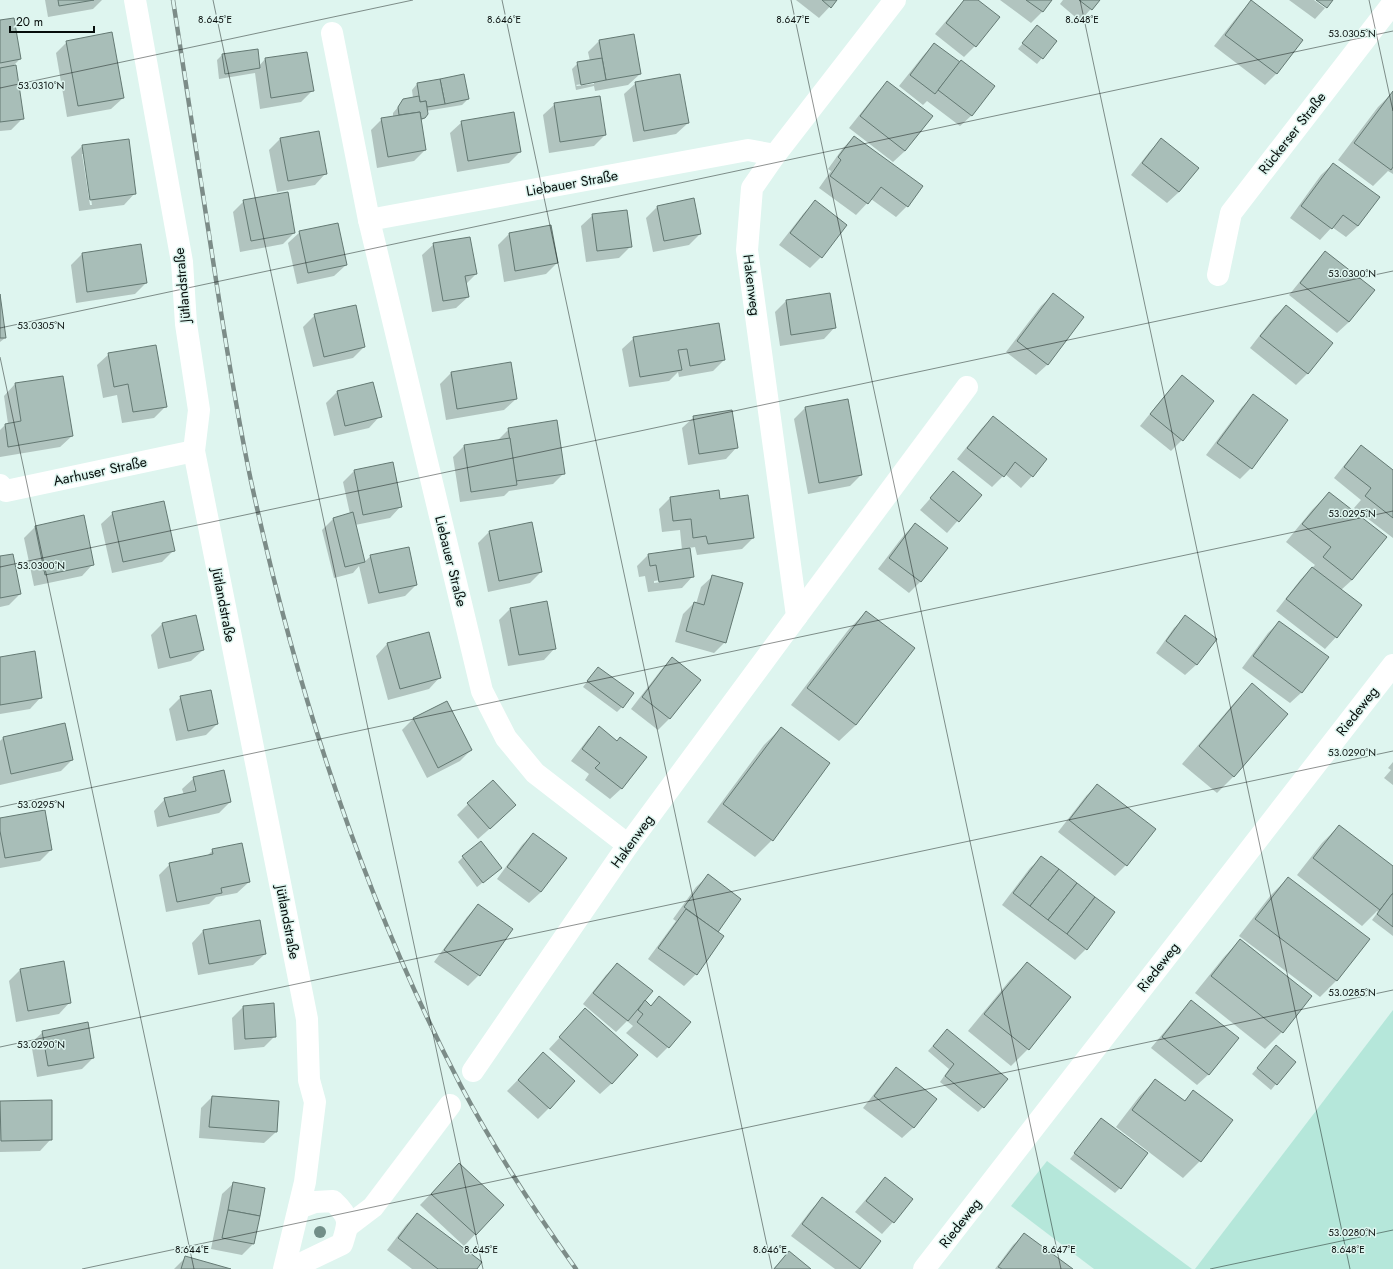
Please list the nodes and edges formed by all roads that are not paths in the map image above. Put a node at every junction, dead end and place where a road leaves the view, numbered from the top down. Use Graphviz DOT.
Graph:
graph roads {
  1 [pos="135,0"];
  2 [pos="895,0"];
  3 [pos="1393,3"];
  4 [pos="332,33"];
  5 [pos="774,155"];
  6 [pos="369,220"];
  7 [pos="1218,275"];
  8 [pos="968,387"];
  9 [pos="194,451"];
  10 [pos="2,490"];
  11 [pos="797,616"];
  12 [pos="1393,665"];
  13 [pos="628,845"];
  14 [pos="473,1071"];
  15 [pos="450,1105"];
  16 [pos="298,1208"];
  17 [pos="348,1226"];
  18 [pos="284,1269"];
  19 [pos="290,1269"];
  20 [pos="924,1269"];
  1 -- 9 [label="street, Jütlandstraße"];
  2 -- 5 [label="street, Hakenweg"];
  3 -- 7 [label="street, Rückerser Straße"];
  4 -- 6 [label="street, Liebauer Straße"];
  5 -- 6 [label="street, Liebauer Straße"];
  5 -- 11 [label="street, Hakenweg"];
  6 -- 13 [label="street, Liebauer Straße"];
  8 -- 11 [label="street, Hakenweg"];
  9 -- 10 [label="street, Aarhuser Straße"];
  9 -- 16 [label="street, Jütlandstraße"];
  11 -- 13 [label="street, Hakenweg"];
  12 -- 20 [label="street, Riedeweg"];
  13 -- 14 [label="street, Hakenweg"];
  15 -- 17 [label="street"];
  16 -- 17 [label="street"];
  16 -- 18 [label="street, Jütlandstraße"];
  17 -- 19 [label="street"];
}
